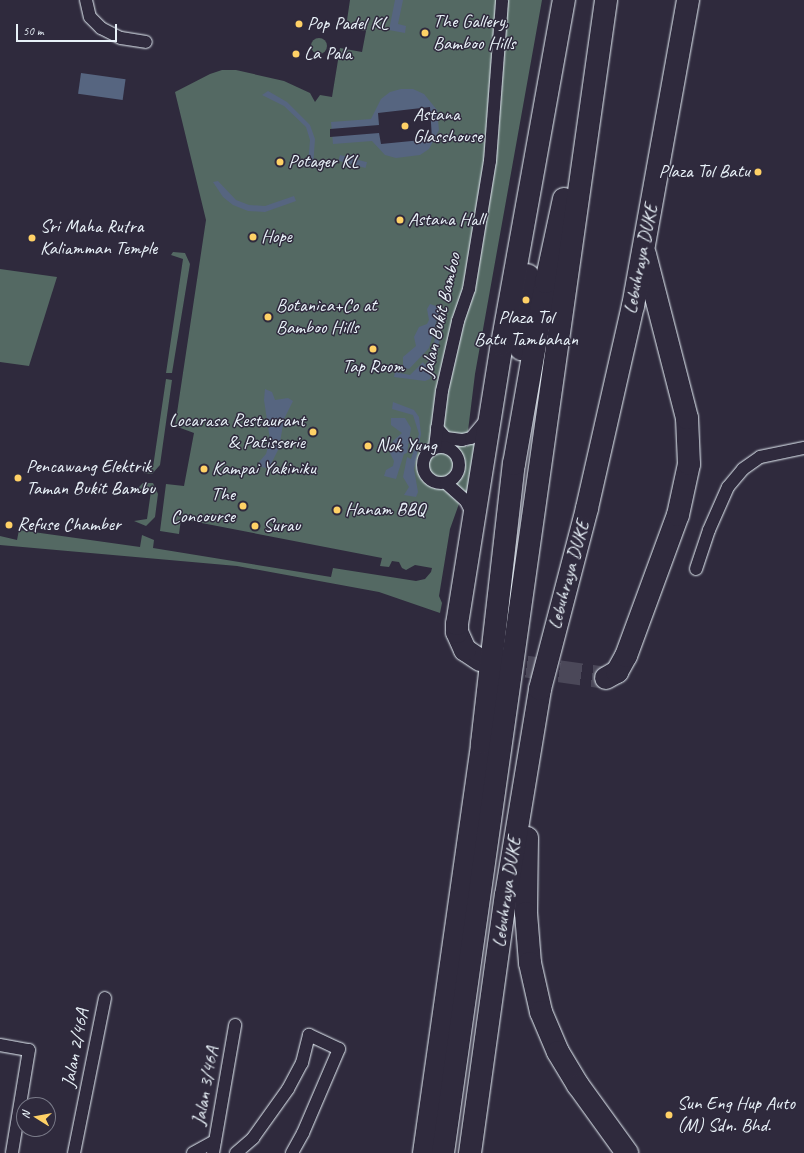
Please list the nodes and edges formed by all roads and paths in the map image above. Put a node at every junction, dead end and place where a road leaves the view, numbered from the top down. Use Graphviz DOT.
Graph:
graph roads {
  1 [pos="86,0"];
  2 [pos="502,0"];
  3 [pos="564,0"];
  4 [pos="606,0"];
  5 [pos="688,0"];
  6 [pos="146,42"];
  7 [pos="599,49"];
  8 [pos="539,148"];
  9 [pos="644,248"];
  10 [pos="491,412"];
  11 [pos="437,428"];
  12 [pos="471,438"];
  13 [pos="435,448"];
  14 [pos="447,448"];
  15 [pos="804,448"];
  16 [pos="514,464"];
  17 [pos="446,483"];
  18 [pos="473,515"];
  19 [pos="696,569"];
  20 [pos="480,660"];
  21 [pos="606,678"];
  22 [pos="540,690"];
  23 [pos="482,744"];
  24 [pos="470,831"];
  25 [pos="105,998"];
  26 [pos="235,1025"];
  27 [pos="0,1045"];
  28 [pos="448,1115"];
  29 [pos="215,1141"];
  30 [pos="12,1153"];
  31 [pos="74,1153"];
  32 [pos="193,1153"];
  33 [pos="213,1153"];
  34 [pos="236,1153"];
  35 [pos="292,1153"];
  36 [pos="412,1153"];
  37 [pos="424,1153"];
  38 [pos="443,1153"];
  39 [pos="470,1153"];
  40 [pos="627,1153"];
  1 -- 6 [label="street"];
  2 -- 11 [label="street, Jalan Bukit Bamboo"];
  3 -- 8 [label="highway"];
  4 -- 7 [label="highway, Lebuhraya DUKE"];
  5 -- 9 [label="highway, Lebuhraya DUKE"];
  7 -- 16 [label="highway"];
  7 -- 28 [label="highway, Lebuhraya DUKE"];
  8 -- 10 [label="highway"];
  8 -- 16 [label="highway"];
  9 -- 21 [label="highway"];
  9 -- 22 [label="highway, Lebuhraya DUKE"];
  10 -- 12 [label="street"];
  10 -- 18 [label="highway"];
  11 -- 12 [label="street"];
  11 -- 13 [label="street, Jalan Bukit Bamboo"];
  12 -- 14 [label="street"];
  13 -- 14 [label="street"];
  13 -- 17 [label="street"];
  14 -- 17 [label="street"];
  15 -- 19 [label="street"];
  16 -- 23 [label="highway"];
  17 -- 18 [label="street"];
  18 -- 20 [label="highway"];
  22 -- 39 [label="highway, Lebuhraya DUKE"];
  22 -- 40 [label="highway"];
  23 -- 24 [label="highway"];
  23 -- 36 [label="highway"];
  24 -- 28 [label="highway"];
  24 -- 37 [label="highway"];
  25 -- 31 [label="street, Jalan 2/46A"];
  26 -- 29 [label="street, Jalan 3/46A"];
  27 -- 30 [label="street"];
  28 -- 38 [label="highway, Lebuhraya DUKE"];
  29 -- 32 [label="street"];
  29 -- 33 [label="street, Jalan 3/46A"];
  34 -- 35 [label="street"];
}
